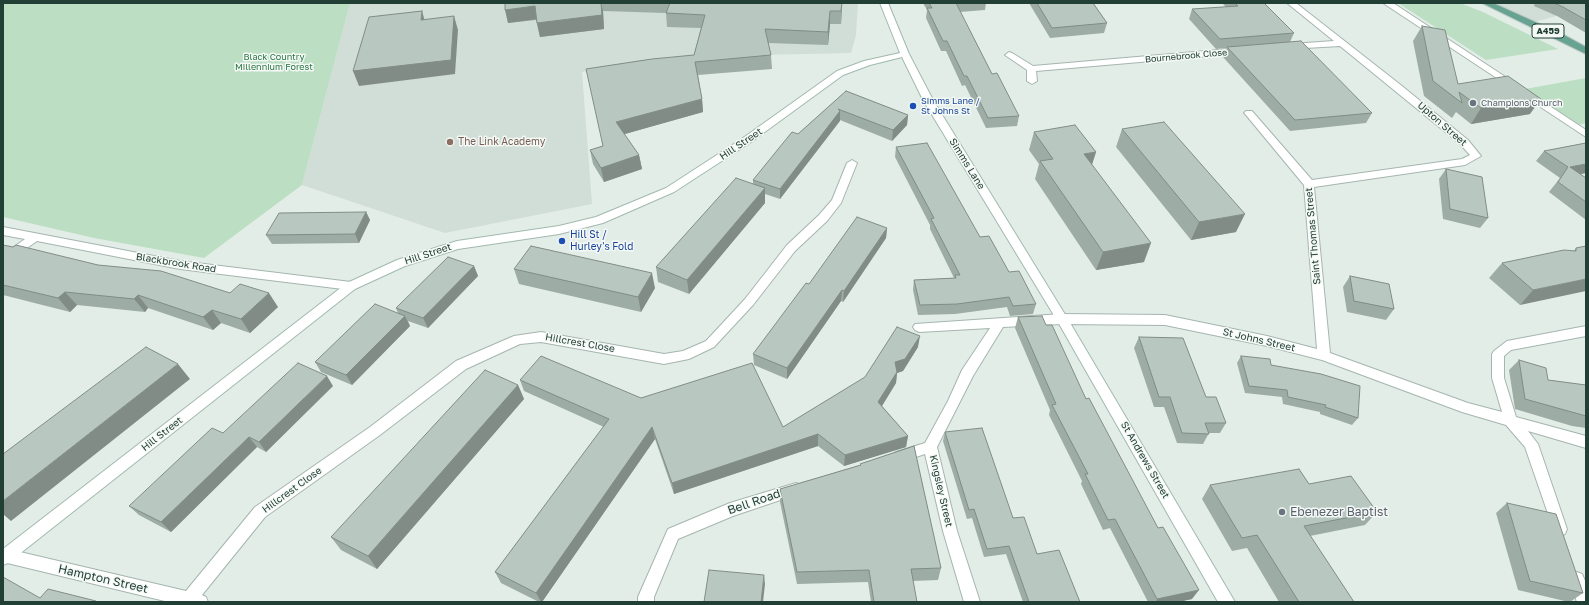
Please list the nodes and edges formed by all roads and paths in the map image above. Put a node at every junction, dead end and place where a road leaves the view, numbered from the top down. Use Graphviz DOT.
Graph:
graph roads {
  1 [pos="884,3"];
  2 [pos="1291,3"];
  3 [pos="1387,3"];
  4 [pos="1486,3"];
  5 [pos="1342,43"];
  6 [pos="1280,48"];
  7 [pos="1248,50"];
  8 [pos="1586,51"];
  9 [pos="905,54"];
  10 [pos="1009,56"];
  11 [pos="1031,69"];
  12 [pos="1032,81"];
  13 [pos="1249,114"];
  14 [pos="1586,134"];
  15 [pos="852,163"];
  16 [pos="1309,184"];
  17 [pos="3,231"];
  18 [pos="34,238"];
  19 [pos="3,261"];
  20 [pos="351,286"];
  21 [pos="1062,319"];
  22 [pos="1000,322"];
  23 [pos="918,327"];
  24 [pos="1586,331"];
  25 [pos="1324,356"];
  26 [pos="1511,421"];
  27 [pos="1586,442"];
  28 [pos="930,447"];
  29 [pos="890,460"];
  30 [pos="813,484"];
  31 [pos="1565,542"];
  32 [pos="4,556"];
  33 [pos="1572,564"];
  34 [pos="195,601"];
  35 [pos="646,602"];
  36 [pos="972,602"];
  37 [pos="1227,602"];
  38 [pos="1585,602"];
  1 -- 9 [label="street, Simms Lane"];
  2 -- 5 [label="street, Upton Street"];
  3 -- 14 [label="street"];
  4 -- 8 [label="main road, A459"];
  5 -- 6 [label="street"];
  5 -- 16 [label="street, Upton Street"];
  7 -- 11 [label="street, Bournebrook Close"];
  9 -- 20 [label="street, Hill Street"];
  9 -- 21 [label="street, Simms Lane"];
  10 -- 11 [label="street"];
  11 -- 12 [label="street"];
  13 -- 16 [label="street, Saint Thomas Street"];
  15 -- 34 [label="street, Hillcrest Close"];
  16 -- 25 [label="street, Saint Thomas Street"];
  17 -- 18 [label="street, Blackbrook Road"];
  18 -- 19 [label="street"];
  18 -- 20 [label="street, Blackbrook Road"];
  20 -- 32 [label="street, Hill Street"];
  21 -- 22 [label="street, St Johns Street"];
  21 -- 25 [label="street, St Johns Street"];
  21 -- 37 [label="street, St Andrews Street"];
  22 -- 23 [label="street, St Johns Street"];
  22 -- 28 [label="street, Kingsley Street"];
  24 -- 26 [label="street"];
  25 -- 26 [label="street, St Johns Street"];
  26 -- 27 [label="street, St Johns Street"];
  26 -- 31 [label="street"];
  28 -- 29 [label="street"];
  28 -- 36 [label="street, Kingsley Street"];
  30 -- 35 [label="street, Bell Road"];
  32 -- 34 [label="street, Hampton Street"];
  33 -- 38 [label="street"];
}
